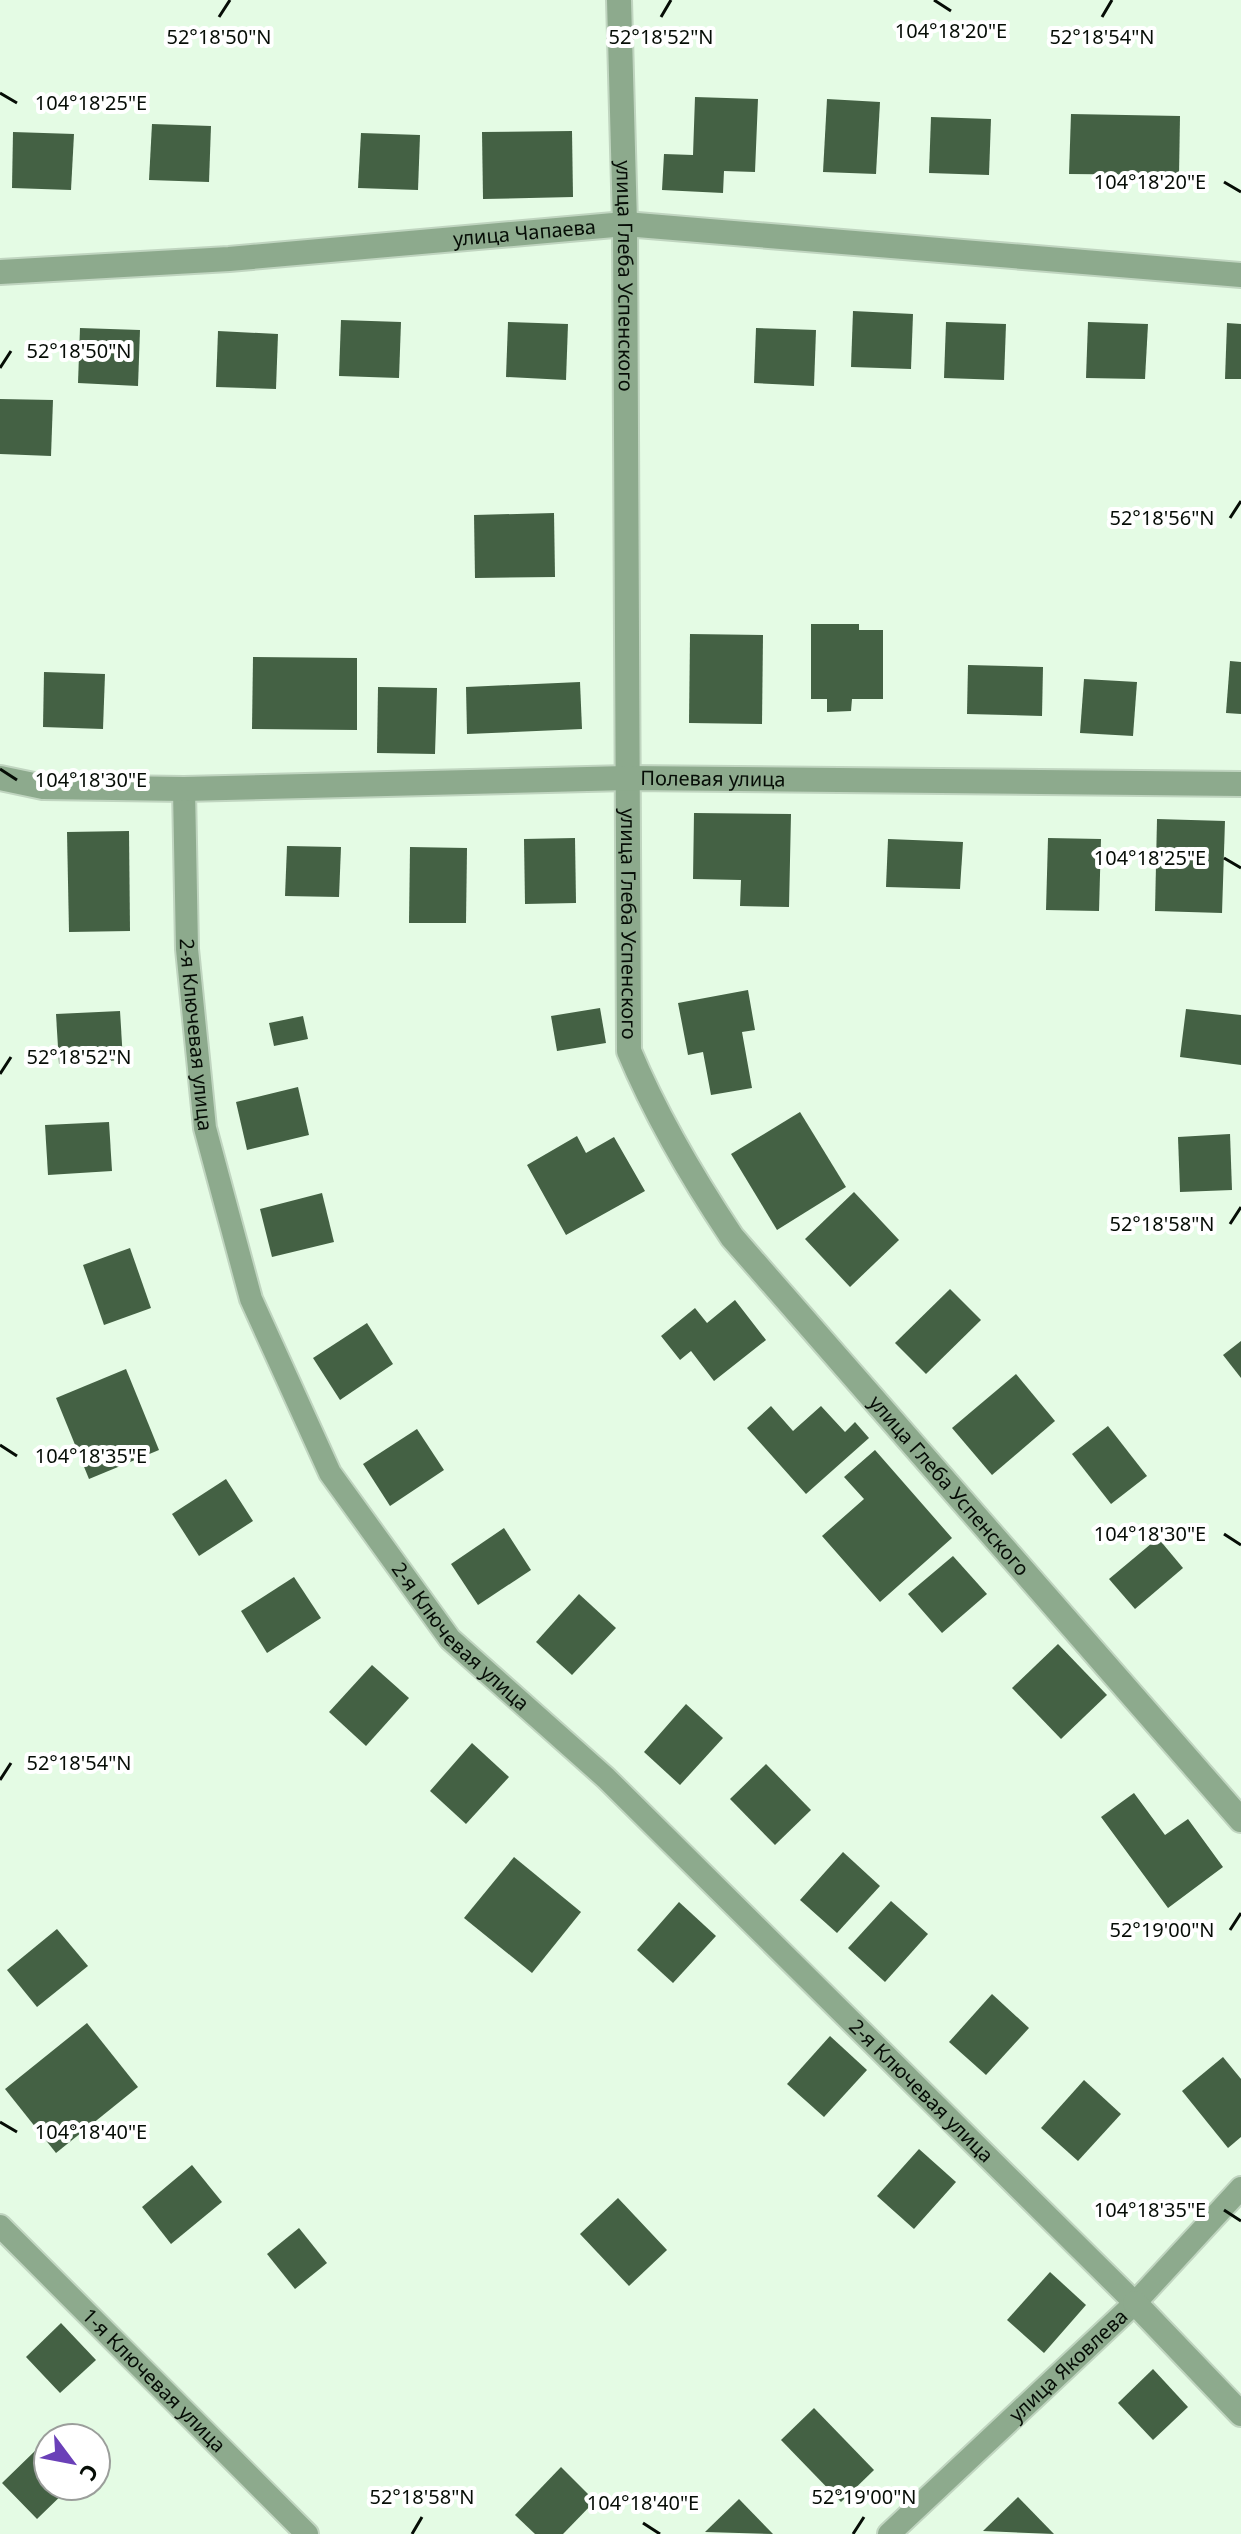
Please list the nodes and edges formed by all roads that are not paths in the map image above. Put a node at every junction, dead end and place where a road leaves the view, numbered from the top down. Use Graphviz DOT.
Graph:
graph roads {
  1 [pos="619,0"];
  2 [pos="625,224"];
  3 [pos="0,272"];
  4 [pos="1241,275"];
  5 [pos="0,778"];
  6 [pos="627,778"];
  7 [pos="1241,784"];
  8 [pos="184,789"];
  9 [pos="1241,1820"];
  10 [pos="1241,2188"];
  11 [pos="0,2226"];
  12 [pos="1135,2303"];
  13 [pos="1241,2414"];
  14 [pos="307,2534"];
  15 [pos="889,2534"];
  1 -- 2 [label="street, улица Глеба Успенского"];
  2 -- 3 [label="street, улица Чапаева"];
  2 -- 4 [label="street, улица Чапаева"];
  2 -- 6 [label="street, улица Глеба Успенского"];
  5 -- 8 [label="street"];
  6 -- 7 [label="street, Полевая улица"];
  6 -- 8 [label="street, Полевая улица"];
  6 -- 9 [label="street, улица Глеба Успенского"];
  8 -- 12 [label="lane, 2-я Ключевая улица"];
  10 -- 12 [label="lane, улица Яковлева"];
  11 -- 14 [label="lane, 1-я Ключевая улица"];
  12 -- 13 [label="street, 2-я Ключевая улица"];
  12 -- 15 [label="lane, улица Яковлева"];
}
